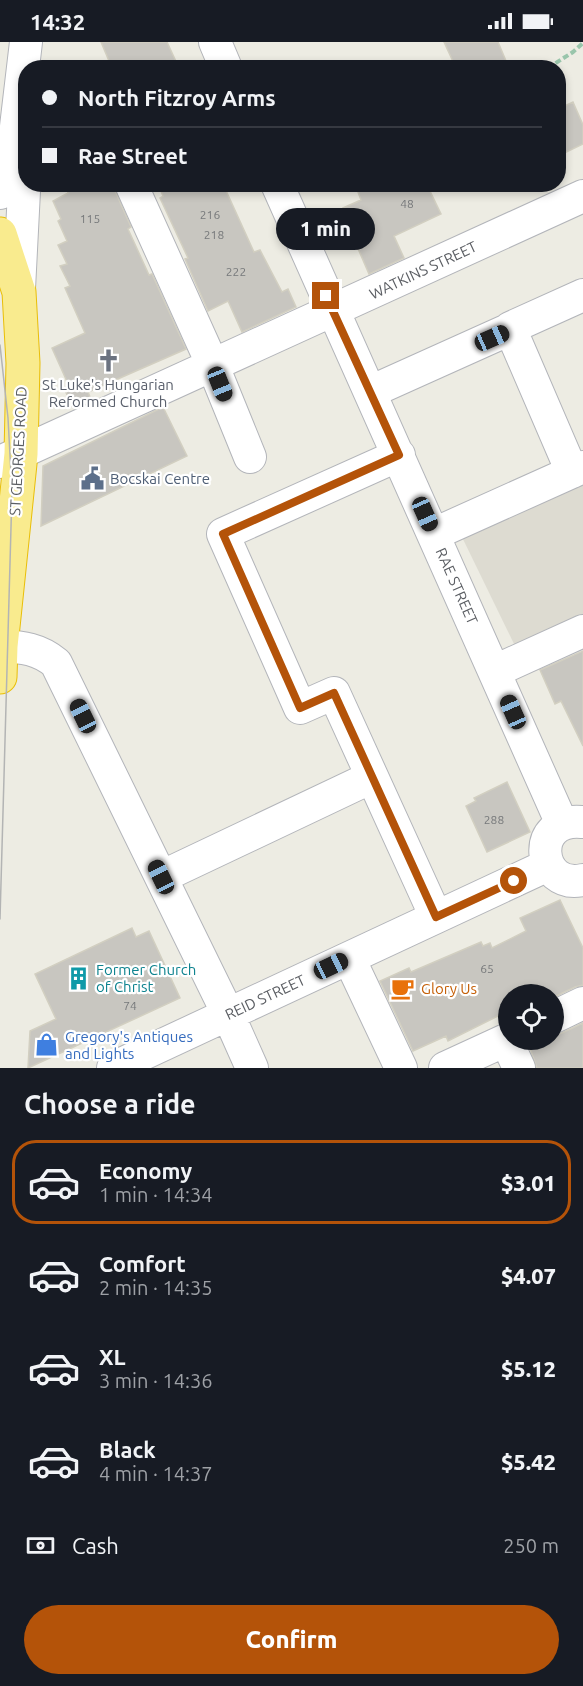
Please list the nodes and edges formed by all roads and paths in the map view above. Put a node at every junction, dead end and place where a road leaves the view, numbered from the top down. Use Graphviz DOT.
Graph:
graph roads {
  1 [pos="26,42"];
  2 [pos="215,42"];
  3 [pos="583,43"];
  4 [pos="24,60"];
  5 [pos="223,60"];
  6 [pos="560,60"];
  7 [pos="18,141"];
  8 [pos="16,184"];
  9 [pos="135,192"];
  10 [pos="281,192"];
  11 [pos="583,196"];
  12 [pos="0,234"];
  13 [pos="19,292"];
  14 [pos="583,295"];
  15 [pos="333,311"];
  16 [pos="510,329"];
  17 [pos="213,366"];
  18 [pos="370,392"];
  19 [pos="399,455"];
  20 [pos="250,457"];
  21 [pos="10,458"];
  22 [pos="578,470"];
  23 [pos="434,534"];
  24 [pos="583,631"];
  25 [pos="0,640"];
  26 [pos="1,646"];
  27 [pos="495,671"];
  28 [pos="0,677"];
  29 [pos="372,777"];
  30 [pos="573,823"];
  31 [pos="548,865"];
  32 [pos="161,877"];
  33 [pos="583,880"];
  34 [pos="436,917"];
  35 [pos="349,958"];
  36 [pos="583,1003"];
  37 [pos="564,1012"];
  38 [pos="228,1014"];
  39 [pos="498,1043"];
  40 [pos="512,1050"];
  41 [pos="113,1068"];
  42 [pos="252,1068"];
  43 [pos="401,1068"];
  44 [pos="446,1068"];
  45 [pos="519,1068"];
  1 -- 4 [label="street"];
  2 -- 5 [label="street"];
  3 -- 6 [label="path"];
  7 -- 8 [label="street"];
  8 -- 13 [label="street"];
  9 -- 17 [label="street"];
  10 -- 15 [label="street, RAE STREET"];
  11 -- 15 [label="street, WATKINS STREET"];
  12 -- 13 [label="highway, ST GEORGES ROAD"];
  13 -- 21 [label="highway, ST GEORGES ROAD"];
  14 -- 16 [label="street"];
  15 -- 17 [label="street, WATKINS STREET"];
  15 -- 18 [label="street, RAE STREET"];
  16 -- 18 [label="street"];
  16 -- 22 [label="street"];
  17 -- 20 [label="street"];
  17 -- 21 [label="street, WATKINS STREET"];
  18 -- 19 [label="street, RAE STREET"];
  19 -- 23 [label="street, RAE STREET"];
  19 -- 29 [label="street"];
  21 -- 26 [label="highway, ST GEORGES ROAD"];
  22 -- 23 [label="street"];
  23 -- 27 [label="street, RAE STREET"];
  24 -- 27 [label="street"];
  25 -- 26 [label="highway, ST GEORGES ROAD"];
  26 -- 28 [label="highway, ST GEORGES ROAD"];
  26 -- 32 [label="street"];
  27 -- 30 [label="street, RAE STREET"];
  29 -- 32 [label="street"];
  29 -- 34 [label="street"];
  30 -- 31 [label="street"];
  31 -- 33 [label="street"];
  31 -- 34 [label="street, REID STREET"];
  32 -- 38 [label="street"];
  34 -- 35 [label="street, REID STREET"];
  35 -- 38 [label="street, REID STREET"];
  35 -- 43 [label="street"];
  36 -- 37 [label="street"];
  38 -- 41 [label="street, REID STREET"];
  38 -- 42 [label="street"];
  39 -- 44 [label="street"];
  40 -- 45 [label="street"];
}
